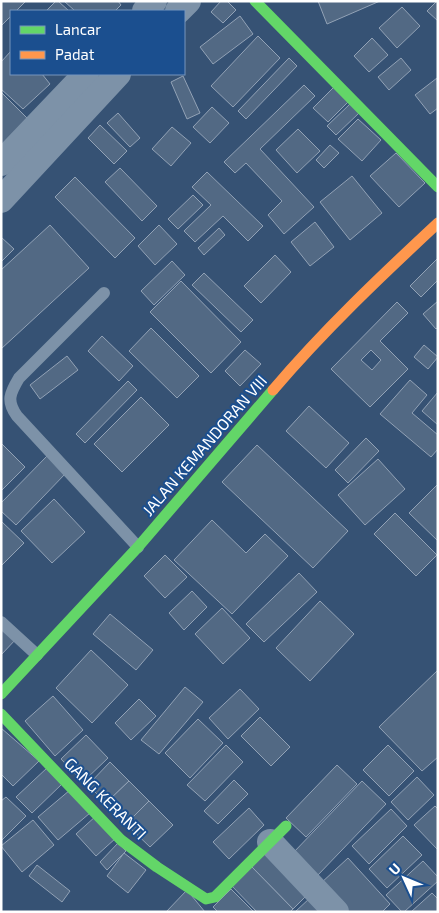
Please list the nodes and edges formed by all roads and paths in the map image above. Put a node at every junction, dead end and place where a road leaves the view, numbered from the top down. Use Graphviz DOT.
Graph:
graph roads {
  1 [pos="188,1"];
  2 [pos="256,1"];
  3 [pos="179,10"];
  4 [pos="85,75"];
  5 [pos="117,75"];
  6 [pos="1,163"];
  7 [pos="438,186"];
  8 [pos="1,200"];
  9 [pos="438,223"];
  10 [pos="104,293"];
  11 [pos="138,547"];
  12 [pos="1,622"];
  13 [pos="37,655"];
  14 [pos="1,694"];
  15 [pos="1,714"];
  16 [pos="278,834"];
  17 [pos="336,912"];
  1 -- 3 [label="street"];
  2 -- 7 [label="street"];
  4 -- 6 [label="street"];
  5 -- 8 [label="street"];
  9 -- 11 [label="street, JALAN KEMANDORAN VIII"];
  10 -- 11 [label="lane"];
  11 -- 13 [label="street, JALAN KEMANDORAN VIII"];
  12 -- 13 [label="lane"];
  13 -- 14 [label="street, JALAN KEMANDORAN VIII"];
  15 -- 16 [label="street, GANG KERANTI"];
  16 -- 17 [label="street"];
}
